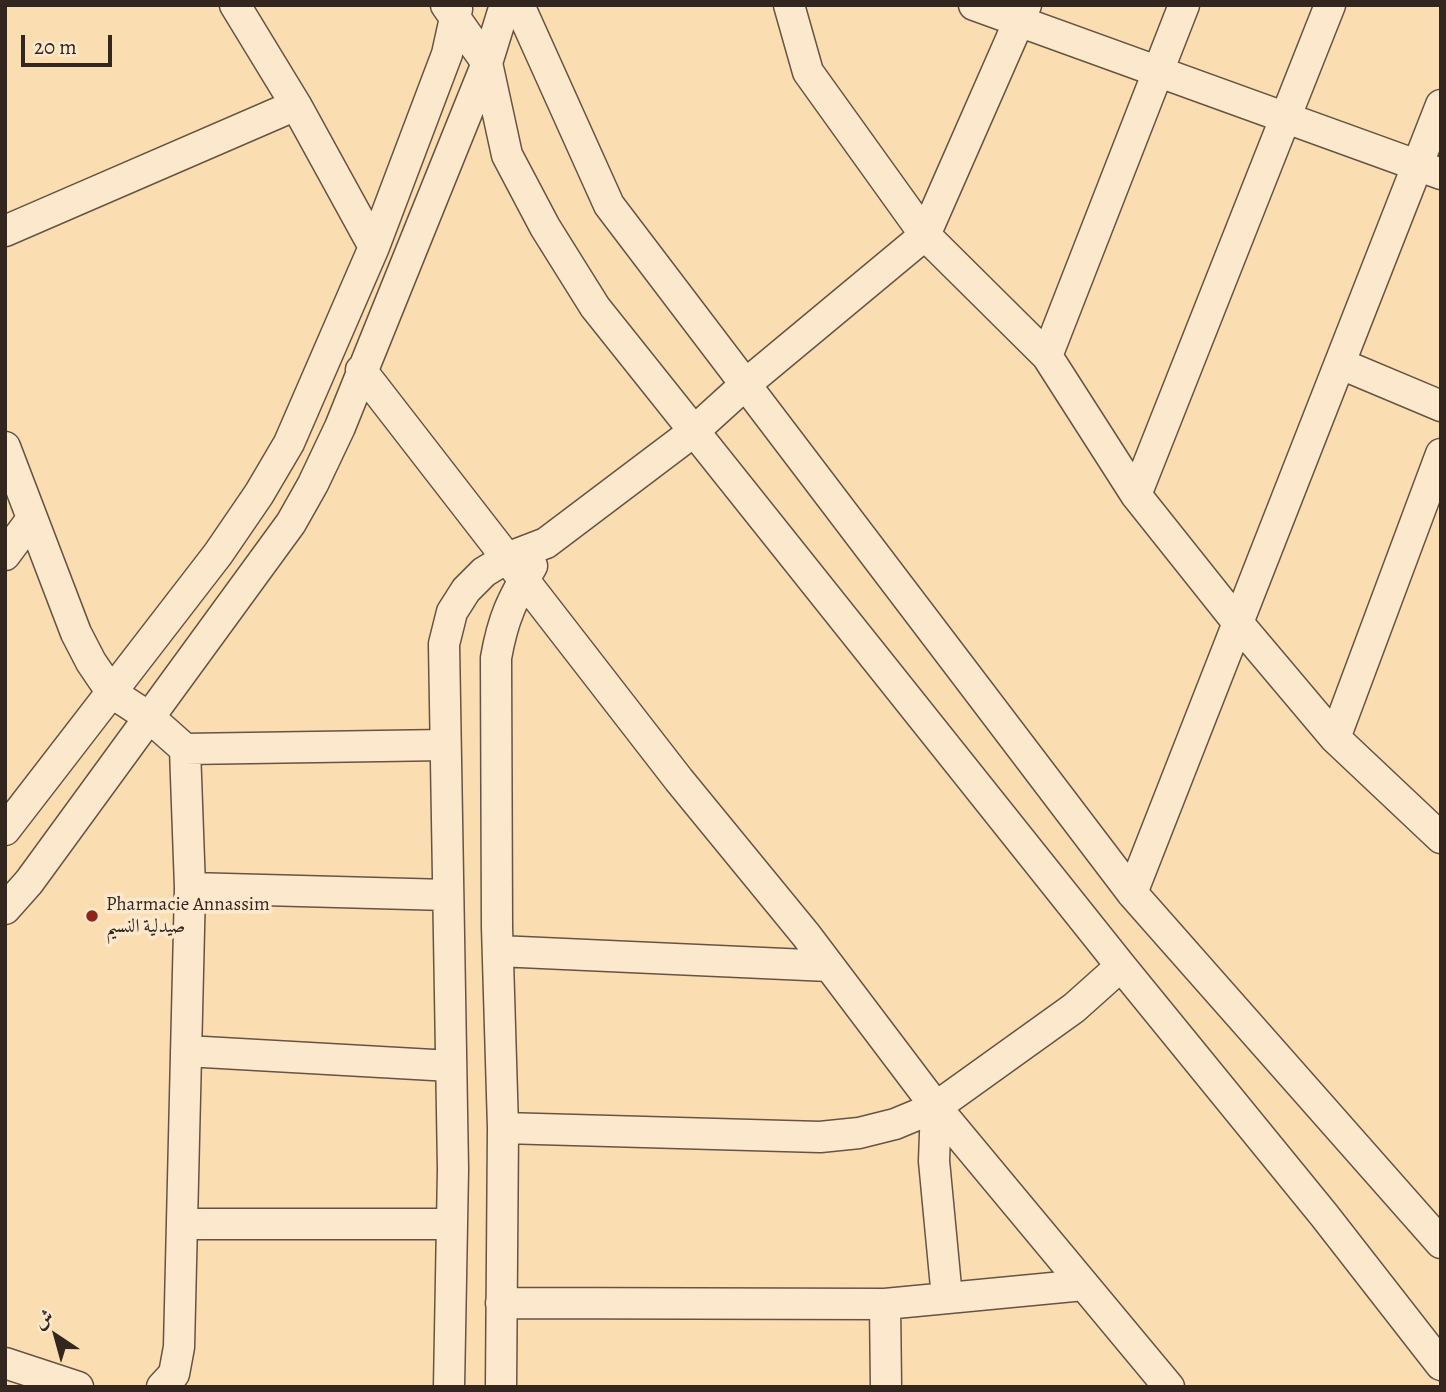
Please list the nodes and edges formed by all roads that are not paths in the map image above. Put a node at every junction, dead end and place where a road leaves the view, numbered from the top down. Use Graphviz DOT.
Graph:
graph roads {
  1 [pos="235,5"];
  2 [pos="505,5"];
  3 [pos="519,5"];
  4 [pos="789,5"];
  5 [pos="974,5"];
  6 [pos="1184,5"];
  7 [pos="1330,5"];
  8 [pos="453,10"];
  9 [pos="1023,13"];
  10 [pos="487,62"];
  11 [pos="1158,72"];
  12 [pos="296,105"];
  13 [pos="1441,105"];
  14 [pos="1286,118"];
  15 [pos="1429,170"];
  16 [pos="5,232"];
  17 [pos="925,235"];
  18 [pos="374,247"];
  19 [pos="1046,356"];
  20 [pos="1341,364"];
  21 [pos="361,370"];
  22 [pos="747,383"];
  23 [pos="1441,406"];
  24 [pos="693,432"];
  25 [pos="5,447"];
  26 [pos="1441,454"];
  27 [pos="1136,495"];
  28 [pos="31,520"];
  29 [pos="5,555"];
  30 [pos="515,569"];
  31 [pos="1238,623"];
  32 [pos="112,693"];
  33 [pos="149,717"];
  34 [pos="1335,738"];
  35 [pos="445,745"];
  36 [pos="185,749"];
  37 [pos="5,830"];
  38 [pos="1441,838"];
  39 [pos="190,888"];
  40 [pos="1132,893"];
  41 [pos="447,895"];
  42 [pos="5,909"];
  43 [pos="498,951"];
  44 [pos="829,966"];
  45 [pos="1121,966"];
  46 [pos="186,1051"];
  47 [pos="451,1066"];
  48 [pos="936,1107"];
  49 [pos="503,1128"];
  50 [pos="182,1224"];
  51 [pos="452,1224"];
  52 [pos="1441,1243"];
  53 [pos="1084,1285"];
  54 [pos="947,1298"];
  55 [pos="501,1303"];
  56 [pos="885,1304"];
  57 [pos="5,1363"];
  58 [pos="1441,1365"];
  59 [pos="78,1387"];
  60 [pos="162,1387"];
  61 [pos="449,1387"];
  62 [pos="501,1387"];
  63 [pos="886,1387"];
  64 [pos="1169,1387"];
  1 -- 12 [label="street"];
  2 -- 10 [label="street"];
  3 -- 22 [label="street"];
  4 -- 17 [label="street"];
  5 -- 9 [label="street"];
  6 -- 11 [label="street"];
  7 -- 14 [label="street"];
  8 -- 10 [label="street"];
  8 -- 18 [label="street"];
  9 -- 11 [label="street"];
  9 -- 17 [label="street"];
  10 -- 21 [label="street"];
  10 -- 24 [label="street"];
  11 -- 14 [label="street"];
  11 -- 19 [label="street"];
  12 -- 16 [label="street"];
  12 -- 18 [label="street"];
  13 -- 15 [label="street"];
  14 -- 15 [label="street"];
  14 -- 27 [label="street"];
  15 -- 20 [label="street"];
  17 -- 19 [label="street"];
  17 -- 22 [label="street"];
  18 -- 32 [label="street"];
  19 -- 27 [label="street"];
  20 -- 23 [label="street"];
  20 -- 31 [label="street"];
  21 -- 30 [label="street"];
  21 -- 33 [label="street"];
  22 -- 24 [label="street"];
  22 -- 40 [label="street"];
  24 -- 30 [label="street"];
  24 -- 45 [label="street"];
  25 -- 28 [label="street"];
  26 -- 34 [label="street"];
  27 -- 31 [label="street"];
  28 -- 29 [label="street"];
  28 -- 32 [label="street"];
  30 -- 35 [label="street"];
  30 -- 43 [label="street"];
  30 -- 44 [label="street"];
  31 -- 34 [label="street"];
  31 -- 40 [label="street"];
  32 -- 33 [label="street"];
  32 -- 37 [label="street"];
  33 -- 36 [label="street"];
  33 -- 42 [label="street"];
  34 -- 38 [label="street"];
  35 -- 36 [label="street"];
  35 -- 41 [label="street"];
  36 -- 39 [label="street"];
  39 -- 41 [label="street"];
  39 -- 46 [label="street"];
  40 -- 52 [label="street"];
  41 -- 47 [label="street"];
  43 -- 44 [label="street"];
  43 -- 49 [label="street"];
  44 -- 48 [label="street"];
  45 -- 48 [label="street"];
  45 -- 58 [label="street"];
  46 -- 47 [label="street"];
  46 -- 50 [label="street"];
  47 -- 51 [label="street"];
  48 -- 49 [label="street"];
  48 -- 53 [label="street"];
  48 -- 54 [label="street"];
  49 -- 55 [label="street"];
  50 -- 51 [label="street"];
  50 -- 60 [label="street"];
  51 -- 61 [label="street"];
  53 -- 54 [label="street"];
  53 -- 64 [label="street"];
  54 -- 56 [label="street"];
  55 -- 56 [label="street"];
  55 -- 62 [label="street"];
  56 -- 63 [label="street"];
  57 -- 59 [label="street"];
}
